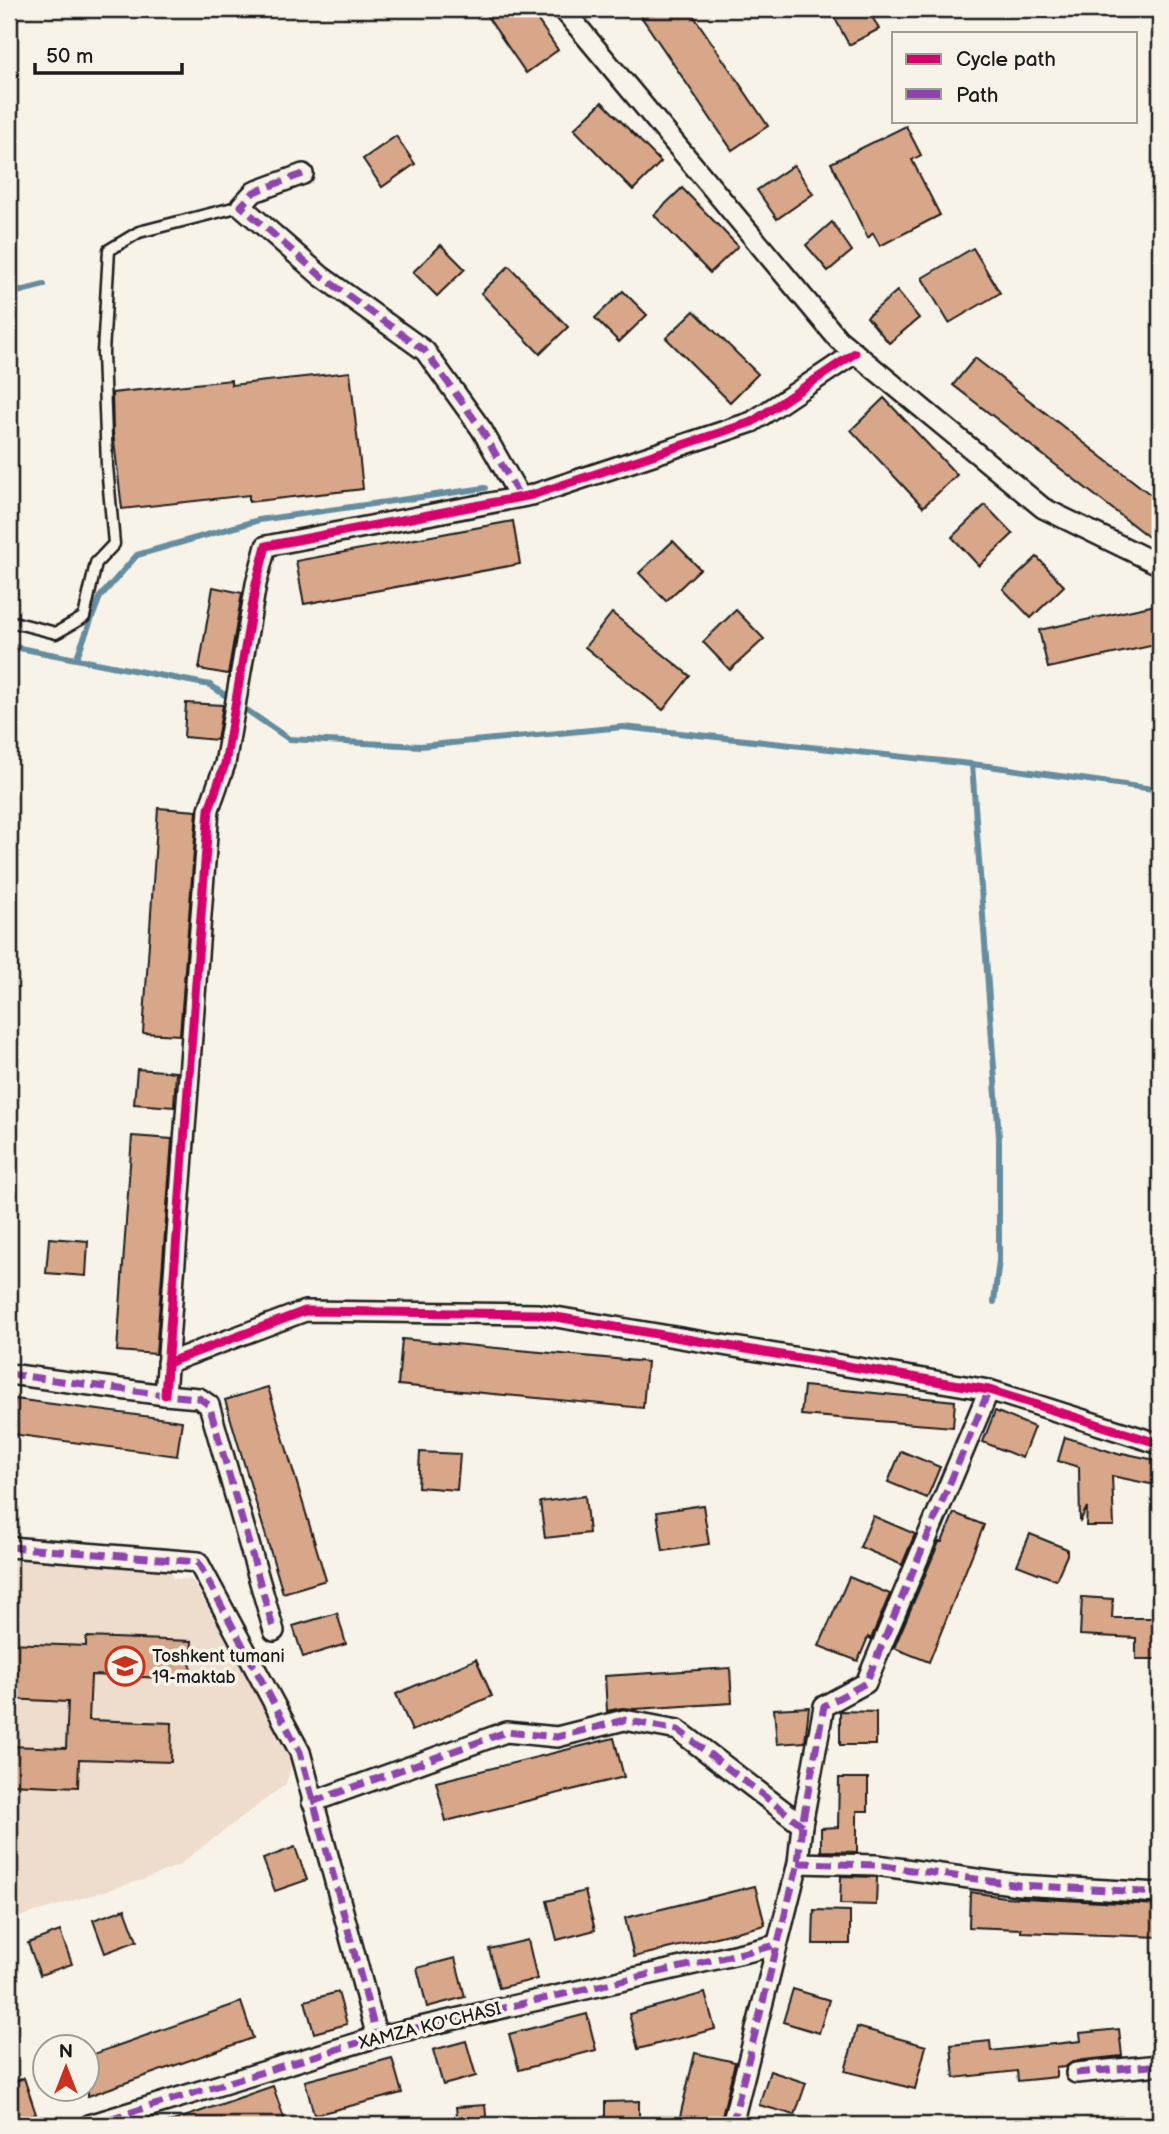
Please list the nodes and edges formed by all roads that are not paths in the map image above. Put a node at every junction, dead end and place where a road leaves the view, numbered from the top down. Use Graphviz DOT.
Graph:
graph roads {
  1 [pos="563,9"];
  2 [pos="303,174"];
  3 [pos="241,206"];
  4 [pos="855,353"];
  5 [pos="520,497"];
  6 [pos="1160,565"];
  7 [pos="9,621"];
  8 [pos="167,1363"];
  9 [pos="9,1374"];
  10 [pos="989,1390"];
  11 [pos="165,1395"];
  12 [pos="1160,1444"];
  13 [pos="9,1547"];
  14 [pos="274,1631"];
  15 [pos="312,1802"];
  16 [pos="802,1825"];
  17 [pos="798,1863"];
  18 [pos="1160,1893"];
  19 [pos="777,1945"];
  20 [pos="377,2037"];
  21 [pos="1160,2065"];
  22 [pos="1076,2073"];
  23 [pos="89,2125"];
  24 [pos="732,2125"];
  1 -- 4 [label="street"];
  2 -- 3 [label="street"];
  3 -- 5 [label="street"];
  3 -- 7 [label="lane"];
  4 -- 5 [label="street"];
  4 -- 6 [label="street"];
  5 -- 8 [label="street"];
  8 -- 10 [label="street"];
  8 -- 11 [label="street"];
  9 -- 11 [label="street"];
  10 -- 12 [label="street"];
  10 -- 16 [label="street"];
  11 -- 14 [label="street"];
  13 -- 15 [label="street"];
  15 -- 16 [label="street"];
  15 -- 20 [label="street"];
  16 -- 17 [label="street"];
  17 -- 18 [label="street"];
  17 -- 19 [label="street"];
  19 -- 20 [label="street, XAMZA KO'CHASI"];
  19 -- 24 [label="street"];
  20 -- 23 [label="street, XAMZA KO'CHASI"];
  21 -- 22 [label="street"];
}
